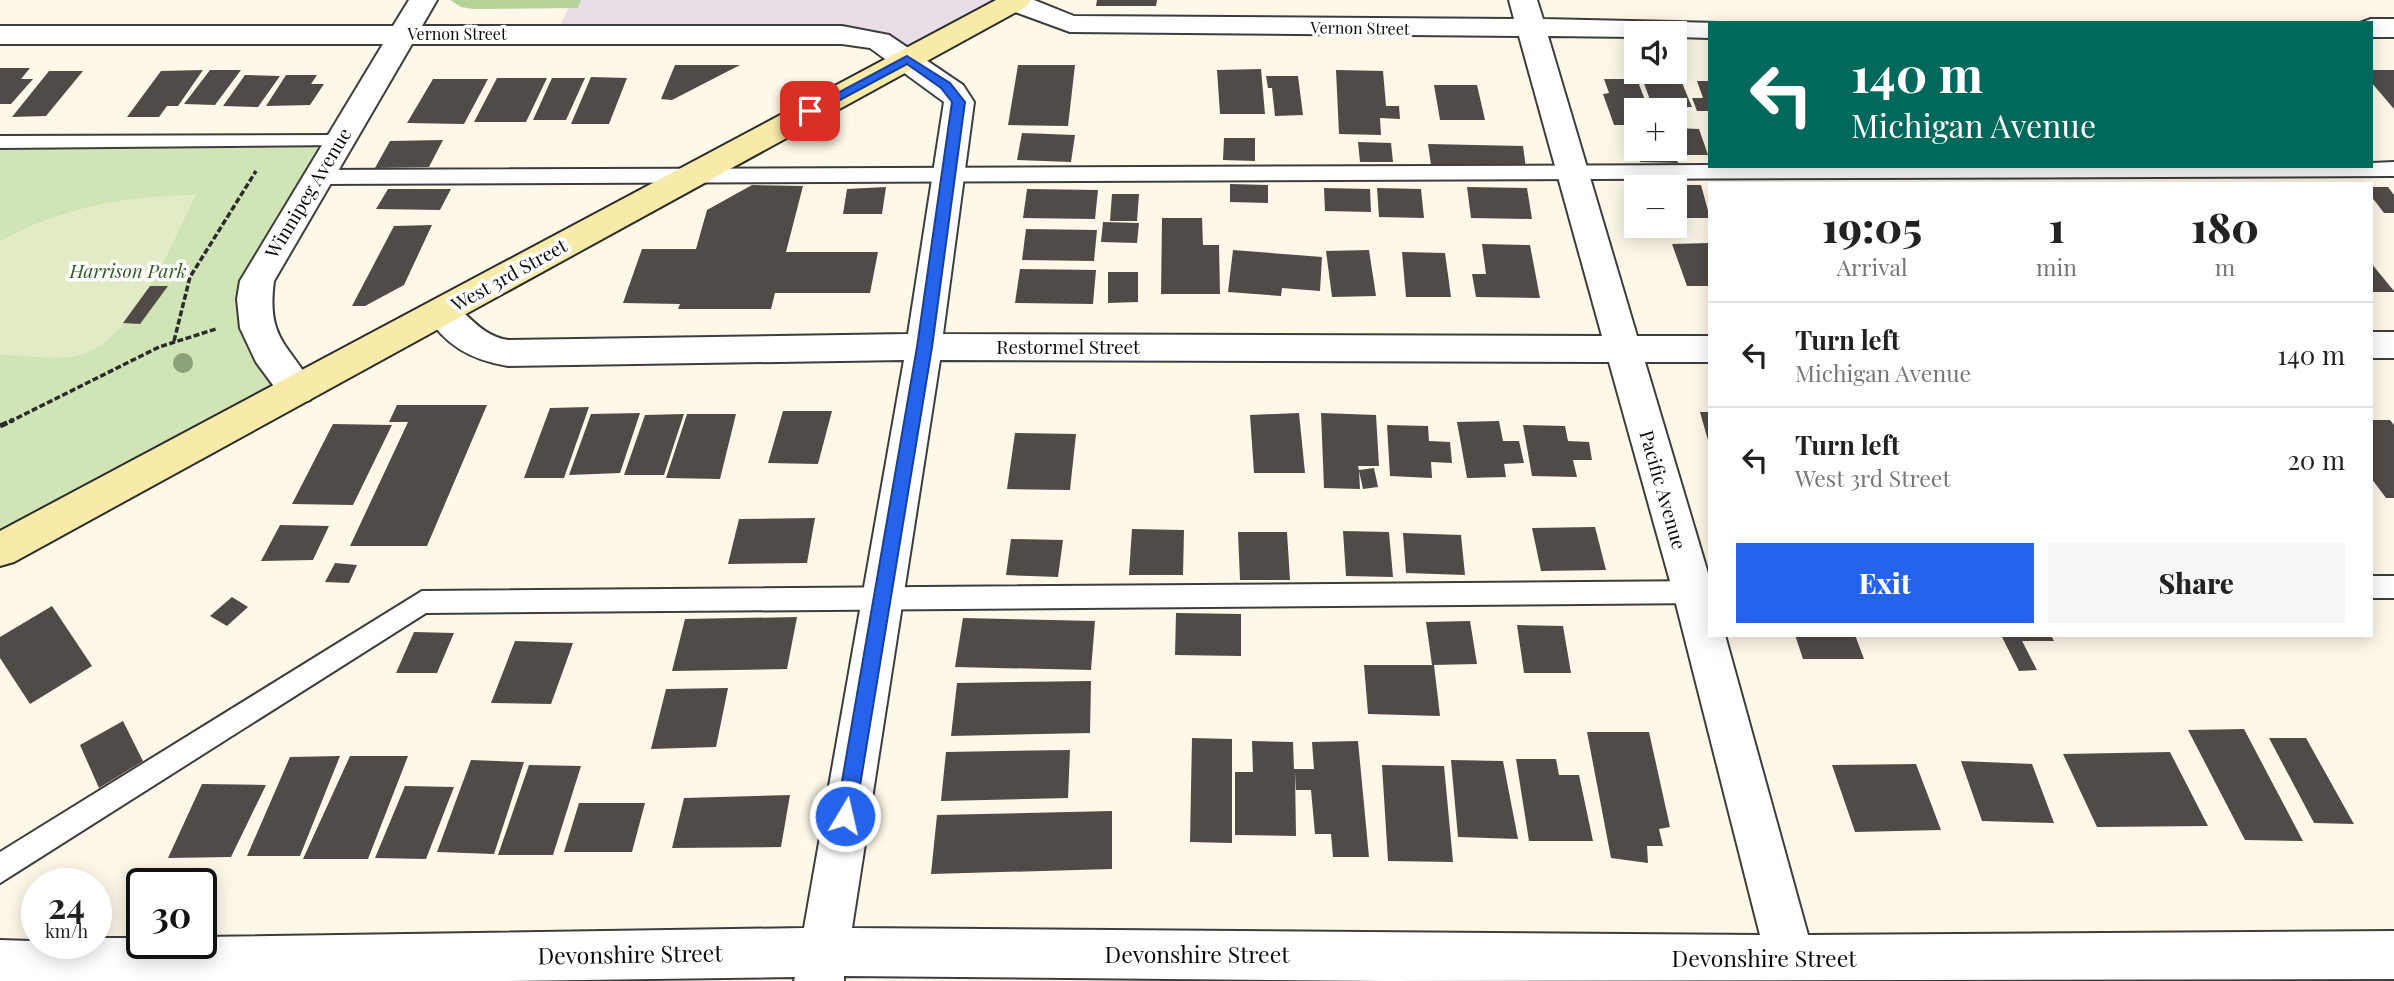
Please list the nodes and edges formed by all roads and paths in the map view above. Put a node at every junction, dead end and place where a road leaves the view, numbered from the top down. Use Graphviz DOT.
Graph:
graph roads {
  1 [pos="423,0"];
  2 [pos="1016,1"];
  3 [pos="1527,15"];
  4 [pos="2373,28"];
  5 [pos="2394,28"];
  6 [pos="1708,29"];
  7 [pos="403,34"];
  8 [pos="0,35"];
  9 [pos="907,59"];
  10 [pos="339,141"];
  11 [pos="0,142"];
  12 [pos="260,165"];
  13 [pos="2394,169"];
  14 [pos="947,173"];
  15 [pos="1572,173"];
  16 [pos="688,176"];
  17 [pos="317,177"];
  18 [pos="442,312"];
  19 [pos="254,318"];
  20 [pos="174,341"];
  21 [pos="2373,345"];
  22 [pos="2394,345"];
  23 [pos="925,347"];
  24 [pos="1623,349"];
  25 [pos="1708,349"];
  26 [pos="297,390"];
  27 [pos="0,426"];
  28 [pos="0,550"];
  29 [pos="2373,587"];
  30 [pos="2394,587"];
  31 [pos="1701,592"];
  32 [pos="881,597"];
  33 [pos="1708,621"];
  34 [pos="1712,637"];
  35 [pos="0,869"];
  36 [pos="2394,955"];
  37 [pos="0,964"];
  38 [pos="821,967"];
  39 [pos="1794,971"];
  1 -- 7 [label="street, Winnipeg Avenue"];
  2 -- 3 [label="street, Vernon Street"];
  2 -- 9 [label="main road, West 3rd Street"];
  3 -- 6 [label="street, Vernon Street"];
  3 -- 15 [label="street, Pacific Avenue"];
  4 -- 5 [label="street"];
  7 -- 8 [label="street, Vernon Street"];
  7 -- 9 [label="street, Vernon Street"];
  7 -- 10 [label="street, Winnipeg Avenue"];
  9 -- 14 [label="street, Vernon Street"];
  9 -- 16 [label="main road, West 3rd Street"];
  10 -- 11 [label="lane"];
  10 -- 17 [label="street, Winnipeg Avenue"];
  12 -- 20 [label="path"];
  13 -- 15 [label="lane"];
  14 -- 15 [label="lane"];
  14 -- 16 [label="lane"];
  14 -- 23 [label="street, Vernon Street"];
  15 -- 24 [label="street, Pacific Avenue"];
  16 -- 17 [label="lane"];
  16 -- 18 [label="main road, West 3rd Street"];
  17 -- 19 [label="street, Winnipeg Avenue"];
  18 -- 23 [label="street, Restormel Street"];
  18 -- 26 [label="main road, West 3rd Street"];
  19 -- 20 [label="path"];
  19 -- 26 [label="street, Winnipeg Avenue"];
  20 -- 27 [label="path"];
  21 -- 22 [label="street"];
  23 -- 24 [label="street, Restormel Street"];
  23 -- 32 [label="street, Vernon Street"];
  24 -- 25 [label="street, Restormel Street"];
  24 -- 31 [label="street, Pacific Avenue"];
  26 -- 28 [label="main road, West 3rd Street"];
  29 -- 30 [label="lane"];
  31 -- 32 [label="lane"];
  31 -- 33 [label="street, Pacific Avenue"];
  32 -- 35 [label="lane"];
  32 -- 38 [label="street, Vernon Street"];
  34 -- 39 [label="street, Pacific Avenue"];
  36 -- 39 [label="street, Devonshire Street"];
  37 -- 38 [label="street, Devonshire Street"];
  38 -- 39 [label="street, Devonshire Street"];
}
